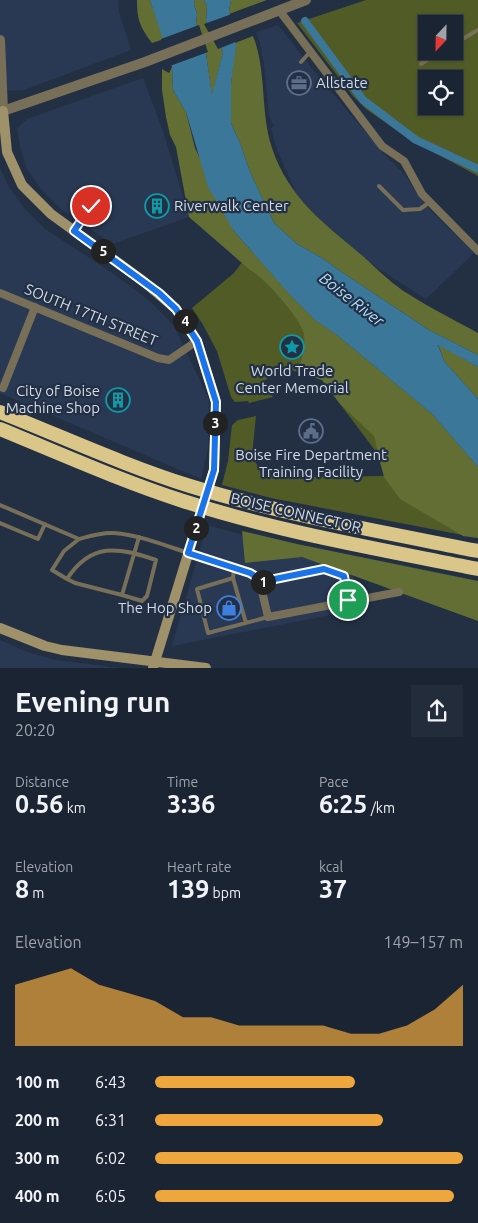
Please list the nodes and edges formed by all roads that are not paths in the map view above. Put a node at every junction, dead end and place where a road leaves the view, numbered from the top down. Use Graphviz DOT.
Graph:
graph roads {
  1 [pos="306,0"];
  2 [pos="279,10"];
  3 [pos="478,30"];
  4 [pos="463,39"];
  5 [pos="0,40"];
  6 [pos="310,52"];
  7 [pos="427,60"];
  8 [pos="301,62"];
  9 [pos="421,64"];
  10 [pos="1,112"];
  11 [pos="379,186"];
  12 [pos="430,202"];
  13 [pos="91,206"];
  14 [pos="74,231"];
  15 [pos="478,252"];
  16 [pos="0,293"];
  17 [pos="35,307"];
  18 [pos="197,341"];
  19 [pos="3,388"];
  20 [pos="0,412"];
  21 [pos="0,429"];
  22 [pos="0,505"];
  23 [pos="0,523"];
  24 [pos="45,524"];
  25 [pos="139,538"];
  26 [pos="79,539"];
  27 [pos="478,551"];
  28 [pos="135,553"];
  29 [pos="188,553"];
  30 [pos="234,568"];
  31 [pos="478,569"];
  32 [pos="233,578"];
  33 [pos="67,579"];
  34 [pos="260,582"];
  35 [pos="398,592"];
  36 [pos="122,595"];
  37 [pos="348,600"];
  38 [pos="268,617"];
  39 [pos="246,623"];
  40 [pos="0,628"];
  41 [pos="154,665"];
  42 [pos="206,668"];
  1 -- 2 [label="street"];
  2 -- 6 [label="street"];
  2 -- 10 [label="street"];
  3 -- 4 [label="lane"];
  5 -- 10 [label="street"];
  6 -- 8 [label="lane"];
  6 -- 12 [label="street"];
  7 -- 9 [label="lane"];
  10 -- 14 [label="main road"];
  11 -- 12 [label="lane"];
  12 -- 15 [label="street"];
  13 -- 14 [label="lane"];
  14 -- 18 [label="main road"];
  16 -- 17 [label="street, SOUTH 17TH STREET"];
  17 -- 18 [label="street, SOUTH 17TH STREET"];
  17 -- 19 [label="street"];
  18 -- 29 [label="main road"];
  20 -- 27 [label="highway, BOISE CONNECTOR"];
  21 -- 31 [label="highway, BOISE CONNECTOR"];
  22 -- 24 [label="lane"];
  23 -- 24 [label="lane"];
  24 -- 26 [label="lane"];
  25 -- 26 [label="lane"];
  25 -- 28 [label="lane"];
  25 -- 29 [label="lane"];
  26 -- 33 [label="lane"];
  28 -- 33 [label="lane"];
  28 -- 36 [label="lane"];
  28 -- 36 [label="lane"];
  29 -- 30 [label="street"];
  29 -- 41 [label="main road"];
  30 -- 32 [label="lane"];
  30 -- 34 [label="street"];
  32 -- 39 [label="lane"];
  32 -- 39 [label="lane"];
  33 -- 36 [label="lane"];
  34 -- 37 [label="lane"];
  34 -- 38 [label="street"];
  35 -- 37 [label="street"];
  37 -- 38 [label="street"];
  38 -- 39 [label="lane"];
  40 -- 41 [label="main road"];
  41 -- 42 [label="main road"];
}
